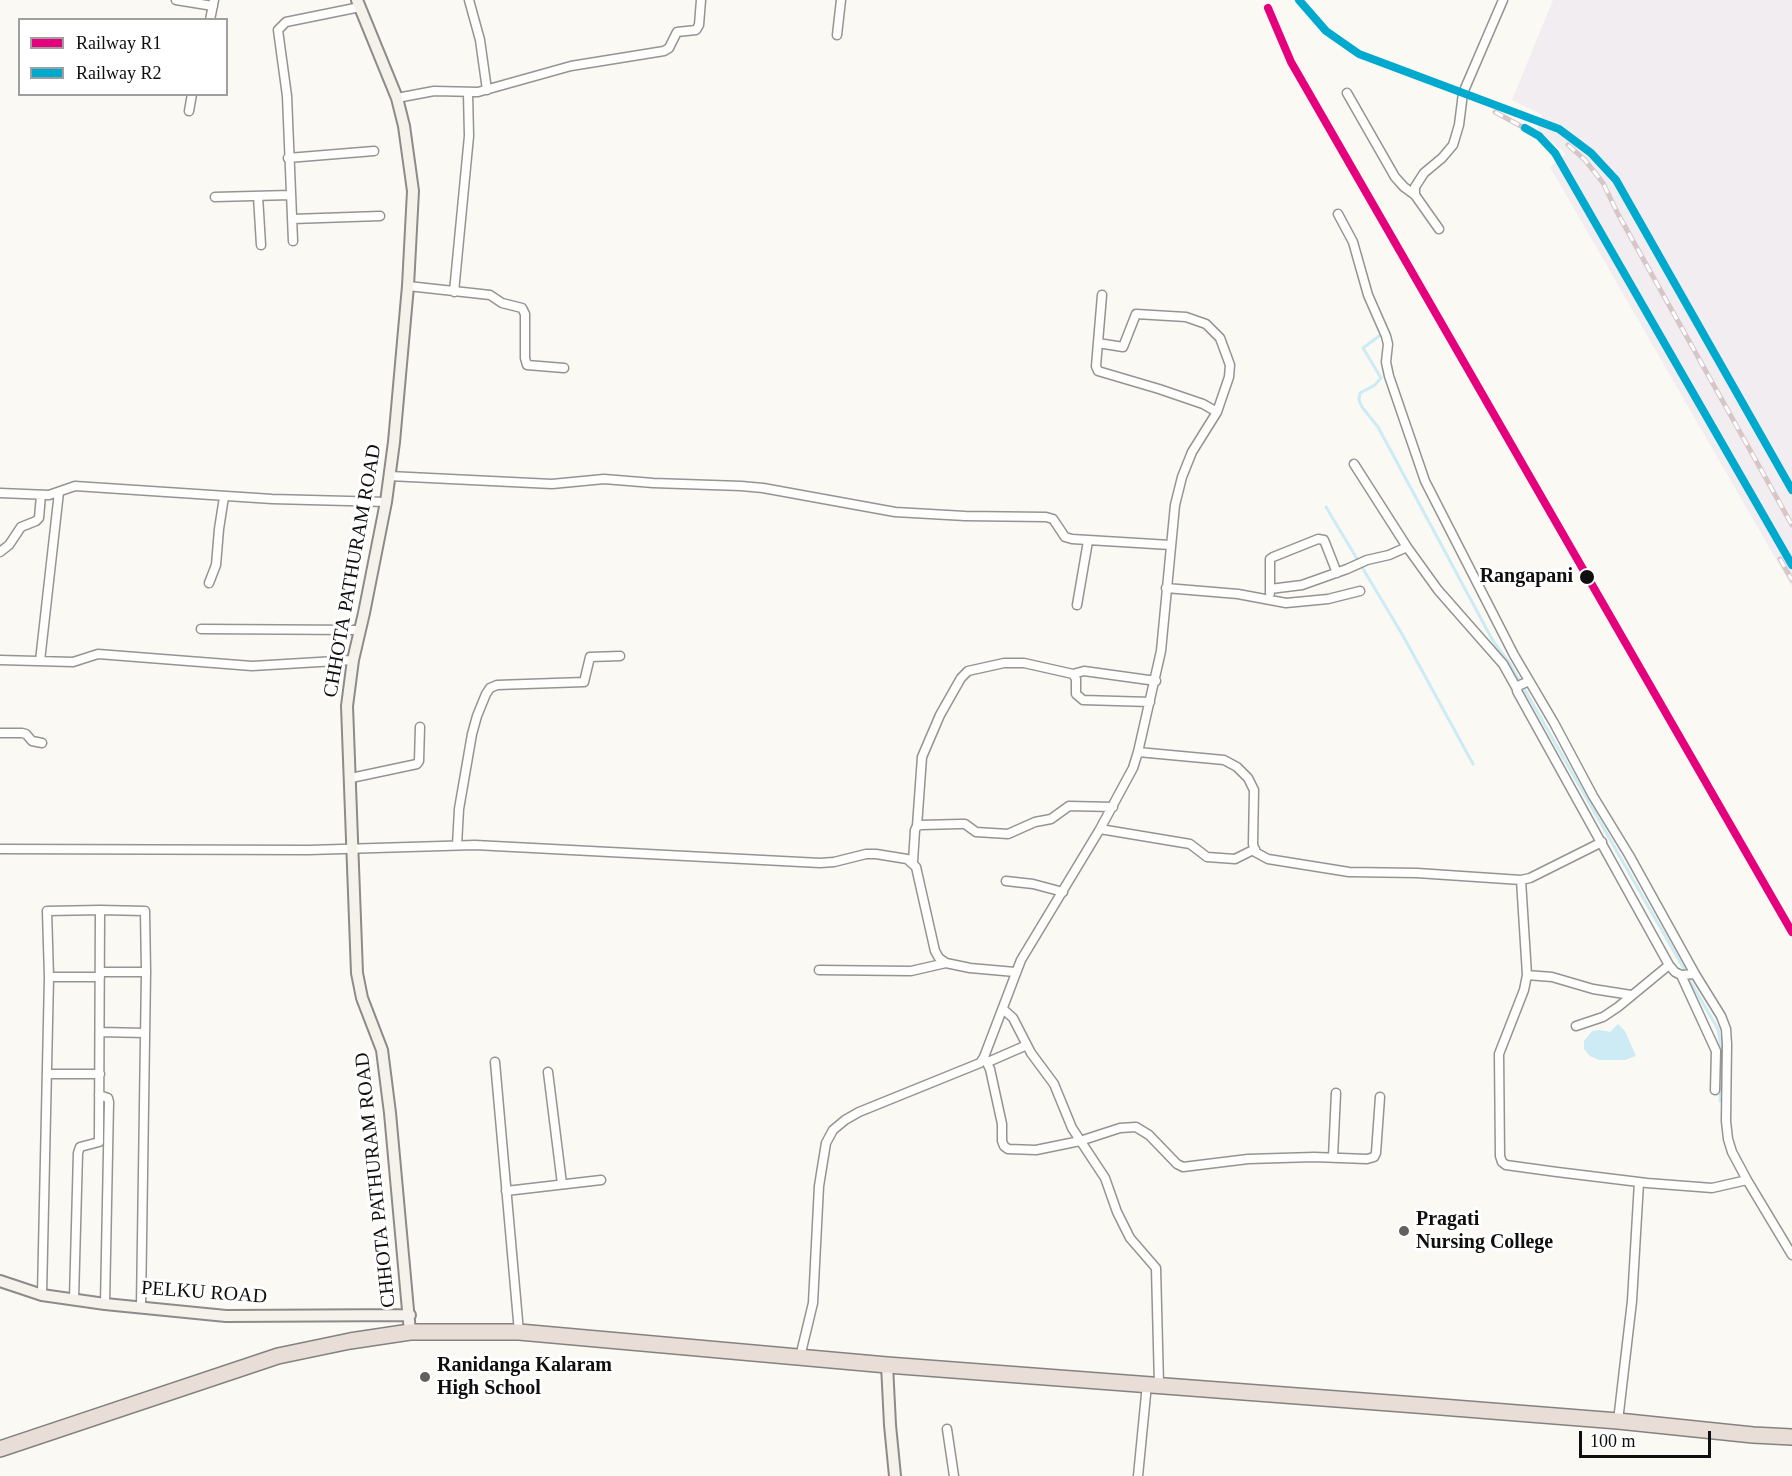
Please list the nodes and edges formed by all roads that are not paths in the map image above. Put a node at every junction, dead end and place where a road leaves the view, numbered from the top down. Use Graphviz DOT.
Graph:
graph roads {
  1 [pos="176,0"];
  2 [pos="469,0"];
  3 [pos="701,0"];
  4 [pos="841,0"];
  5 [pos="1503,0"];
  6 [pos="214,3"];
  7 [pos="358,3"];
  8 [pos="210,18"];
  9 [pos="837,35"];
  10 [pos="487,90"];
  11 [pos="468,93"];
  12 [pos="1347,93"];
  13 [pos="192,96"];
  14 [pos="397,98"];
  15 [pos="189,111"];
  16 [pos="374,151"];
  17 [pos="288,158"];
  18 [pos="290,195"];
  19 [pos="1415,195"];
  20 [pos="258,196"];
  21 [pos="215,197"];
  22 [pos="1338,214"];
  23 [pos="380,216"];
  24 [pos="292,219"];
  25 [pos="1439,229"];
  26 [pos="293,242"];
  27 [pos="261,244"];
  28 [pos="408,286"];
  29 [pos="454,292"];
  30 [pos="1102,295"];
  31 [pos="1098,343"];
  32 [pos="564,368"];
  33 [pos="1216,412"];
  34 [pos="1354,464"];
  35 [pos="389,476"];
  36 [pos="59,492"];
  37 [pos="0,493"];
  38 [pos="41,495"];
  39 [pos="224,497"];
  40 [pos="386,502"];
  41 [pos="1088,541"];
  42 [pos="1170,545"];
  43 [pos="1407,546"];
  44 [pos="0,552"];
  45 [pos="1337,573"];
  46 [pos="209,583"];
  47 [pos="1166,588"];
  48 [pos="1270,589"];
  49 [pos="1360,591"];
  50 [pos="1270,599"];
  51 [pos="1077,604"];
  52 [pos="201,629"];
  53 [pos="360,630"];
  54 [pos="620,656"];
  55 [pos="0,660"];
  56 [pos="353,660"];
  57 [pos="40,661"];
  58 [pos="1073,674"];
  59 [pos="1156,681"];
  60 [pos="1522,685"];
  61 [pos="1150,702"];
  62 [pos="420,727"];
  63 [pos="0,733"];
  64 [pos="42,743"];
  65 [pos="1138,752"];
  66 [pos="351,778"];
  67 [pos="1113,807"];
  68 [pos="917,826"];
  69 [pos="1100,830"];
  70 [pos="1602,842"];
  71 [pos="457,845"];
  72 [pos="353,848"];
  73 [pos="0,849"];
  74 [pos="1255,849"];
  75 [pos="913,862"];
  76 [pos="1005,880"];
  77 [pos="1521,880"];
  78 [pos="1063,892"];
  79 [pos="100,910"];
  80 [pos="946,963"];
  81 [pos="1669,965"];
  82 [pos="819,970"];
  83 [pos="146,972"];
  84 [pos="1015,972"];
  85 [pos="100,974"];
  86 [pos="1695,974"];
  87 [pos="1527,975"];
  88 [pos="1681,975"];
  89 [pos="49,977"];
  90 [pos="1631,995"];
  91 [pos="1003,1009"];
  92 [pos="1576,1026"];
  93 [pos="100,1032"];
  94 [pos="145,1033"];
  95 [pos="1027,1045"];
  96 [pos="986,1059"];
  97 [pos="495,1062"];
  98 [pos="548,1072"];
  99 [pos="47,1074"];
  100 [pos="100,1074"];
  101 [pos="1715,1090"];
  102 [pos="1336,1093"];
  103 [pos="99,1095"];
  104 [pos="1380,1097"];
  105 [pos="1080,1141"];
  106 [pos="1333,1157"];
  107 [pos="601,1180"];
  108 [pos="1747,1180"];
  109 [pos="1639,1182"];
  110 [pos="562,1184"];
  111 [pos="506,1191"];
  112 [pos="1792,1255"];
  113 [pos="0,1281"];
  114 [pos="42,1295"];
  115 [pos="74,1299"];
  116 [pos="105,1304"];
  117 [pos="141,1307"];
  118 [pos="410,1315"];
  119 [pos="410,1332"];
  120 [pos="519,1332"];
  121 [pos="800,1357"];
  122 [pos="887,1365"];
  123 [pos="1153,1384"];
  124 [pos="1618,1421"];
  125 [pos="947,1429"];
  126 [pos="1792,1437"];
  127 [pos="0,1449"];
  128 [pos="895,1476"];
  129 [pos="954,1476"];
  130 [pos="1138,1476"];
  1 -- 6 [label="street"];
  2 -- 10 [label="street"];
  3 -- 10 [label="street"];
  4 -- 9 [label="street"];
  5 -- 19 [label="street"];
  6 -- 8 [label="street"];
  7 -- 14 [label="street, CHHOTA PATHURAM ROAD"];
  7 -- 17 [label="street"];
  10 -- 11 [label="street"];
  11 -- 14 [label="street"];
  11 -- 29 [label="street"];
  12 -- 19 [label="street"];
  13 -- 15 [label="street"];
  14 -- 28 [label="street, CHHOTA PATHURAM ROAD"];
  16 -- 17 [label="street"];
  17 -- 18 [label="street"];
  18 -- 20 [label="street"];
  18 -- 24 [label="street"];
  19 -- 25 [label="street"];
  20 -- 21 [label="street"];
  20 -- 27 [label="street"];
  22 -- 60 [label="street"];
  23 -- 24 [label="street"];
  24 -- 26 [label="street"];
  28 -- 29 [label="street"];
  28 -- 35 [label="street, CHHOTA PATHURAM ROAD"];
  29 -- 32 [label="street"];
  30 -- 31 [label="street"];
  31 -- 33 [label="street"];
  31 -- 33 [label="street"];
  33 -- 42 [label="street"];
  34 -- 43 [label="street"];
  35 -- 40 [label="street, CHHOTA PATHURAM ROAD"];
  35 -- 41 [label="street"];
  36 -- 38 [label="street"];
  36 -- 39 [label="street"];
  36 -- 57 [label="street"];
  37 -- 38 [label="street"];
  38 -- 44 [label="street"];
  39 -- 40 [label="street"];
  39 -- 46 [label="street"];
  40 -- 53 [label="street, CHHOTA PATHURAM ROAD"];
  41 -- 42 [label="street"];
  41 -- 51 [label="street"];
  42 -- 47 [label="street"];
  43 -- 45 [label="street"];
  43 -- 60 [label="street"];
  45 -- 48 [label="street"];
  45 -- 48 [label="street"];
  47 -- 50 [label="street"];
  47 -- 59 [label="street"];
  48 -- 50 [label="street"];
  49 -- 50 [label="street"];
  52 -- 53 [label="street"];
  53 -- 56 [label="street, CHHOTA PATHURAM ROAD"];
  54 -- 71 [label="street"];
  55 -- 57 [label="street"];
  56 -- 57 [label="street"];
  56 -- 66 [label="street, CHHOTA PATHURAM ROAD"];
  58 -- 59 [label="street"];
  58 -- 61 [label="street"];
  58 -- 68 [label="street"];
  59 -- 61 [label="street"];
  60 -- 70 [label="street"];
  60 -- 86 [label="street"];
  61 -- 65 [label="street"];
  62 -- 66 [label="street"];
  63 -- 64 [label="street"];
  65 -- 67 [label="street"];
  65 -- 74 [label="street"];
  66 -- 72 [label="street, CHHOTA PATHURAM ROAD"];
  67 -- 68 [label="street"];
  67 -- 69 [label="street"];
  68 -- 75 [label="street"];
  69 -- 74 [label="street"];
  69 -- 78 [label="street"];
  70 -- 77 [label="street"];
  70 -- 81 [label="street"];
  71 -- 72 [label="street"];
  71 -- 75 [label="street"];
  72 -- 73 [label="street"];
  72 -- 118 [label="street, CHHOTA PATHURAM ROAD"];
  74 -- 77 [label="street"];
  75 -- 80 [label="street"];
  76 -- 78 [label="street"];
  77 -- 87 [label="street"];
  78 -- 84 [label="street"];
  79 -- 83 [label="street"];
  79 -- 85 [label="street"];
  79 -- 89 [label="street"];
  80 -- 82 [label="street"];
  80 -- 84 [label="street"];
  81 -- 88 [label="street"];
  81 -- 90 [label="street"];
  83 -- 85 [label="street"];
  83 -- 94 [label="street"];
  84 -- 91 [label="street"];
  85 -- 89 [label="street"];
  85 -- 93 [label="street"];
  86 -- 88 [label="street"];
  86 -- 108 [label="street"];
  87 -- 90 [label="street"];
  87 -- 109 [label="street"];
  88 -- 101 [label="street"];
  89 -- 99 [label="street"];
  90 -- 92 [label="street"];
  91 -- 95 [label="street"];
  91 -- 96 [label="street"];
  93 -- 94 [label="street"];
  93 -- 100 [label="street"];
  94 -- 117 [label="street"];
  95 -- 96 [label="street"];
  95 -- 105 [label="street"];
  96 -- 105 [label="street"];
  96 -- 121 [label="street"];
  97 -- 111 [label="street"];
  98 -- 110 [label="street"];
  99 -- 100 [label="street"];
  99 -- 114 [label="street"];
  100 -- 103 [label="street"];
  102 -- 106 [label="street"];
  103 -- 115 [label="street"];
  103 -- 116 [label="street"];
  104 -- 106 [label="street"];
  105 -- 106 [label="street"];
  105 -- 123 [label="street"];
  107 -- 110 [label="street"];
  108 -- 109 [label="street"];
  108 -- 112 [label="street"];
  109 -- 124 [label="street"];
  110 -- 111 [label="street"];
  111 -- 120 [label="street"];
  113 -- 114 [label="street, PELKU ROAD"];
  114 -- 115 [label="street, PELKU ROAD"];
  115 -- 116 [label="street, PELKU ROAD"];
  116 -- 117 [label="street, PELKU ROAD"];
  117 -- 118 [label="street, PELKU ROAD"];
  118 -- 119 [label="street, CHHOTA PATHURAM ROAD"];
  119 -- 120 [label="highway"];
  119 -- 127 [label="highway"];
  120 -- 121 [label="highway"];
  121 -- 122 [label="highway"];
  122 -- 123 [label="highway"];
  122 -- 128 [label="street"];
  123 -- 124 [label="highway"];
  123 -- 130 [label="street"];
  124 -- 126 [label="highway"];
  125 -- 129 [label="street"];
}
